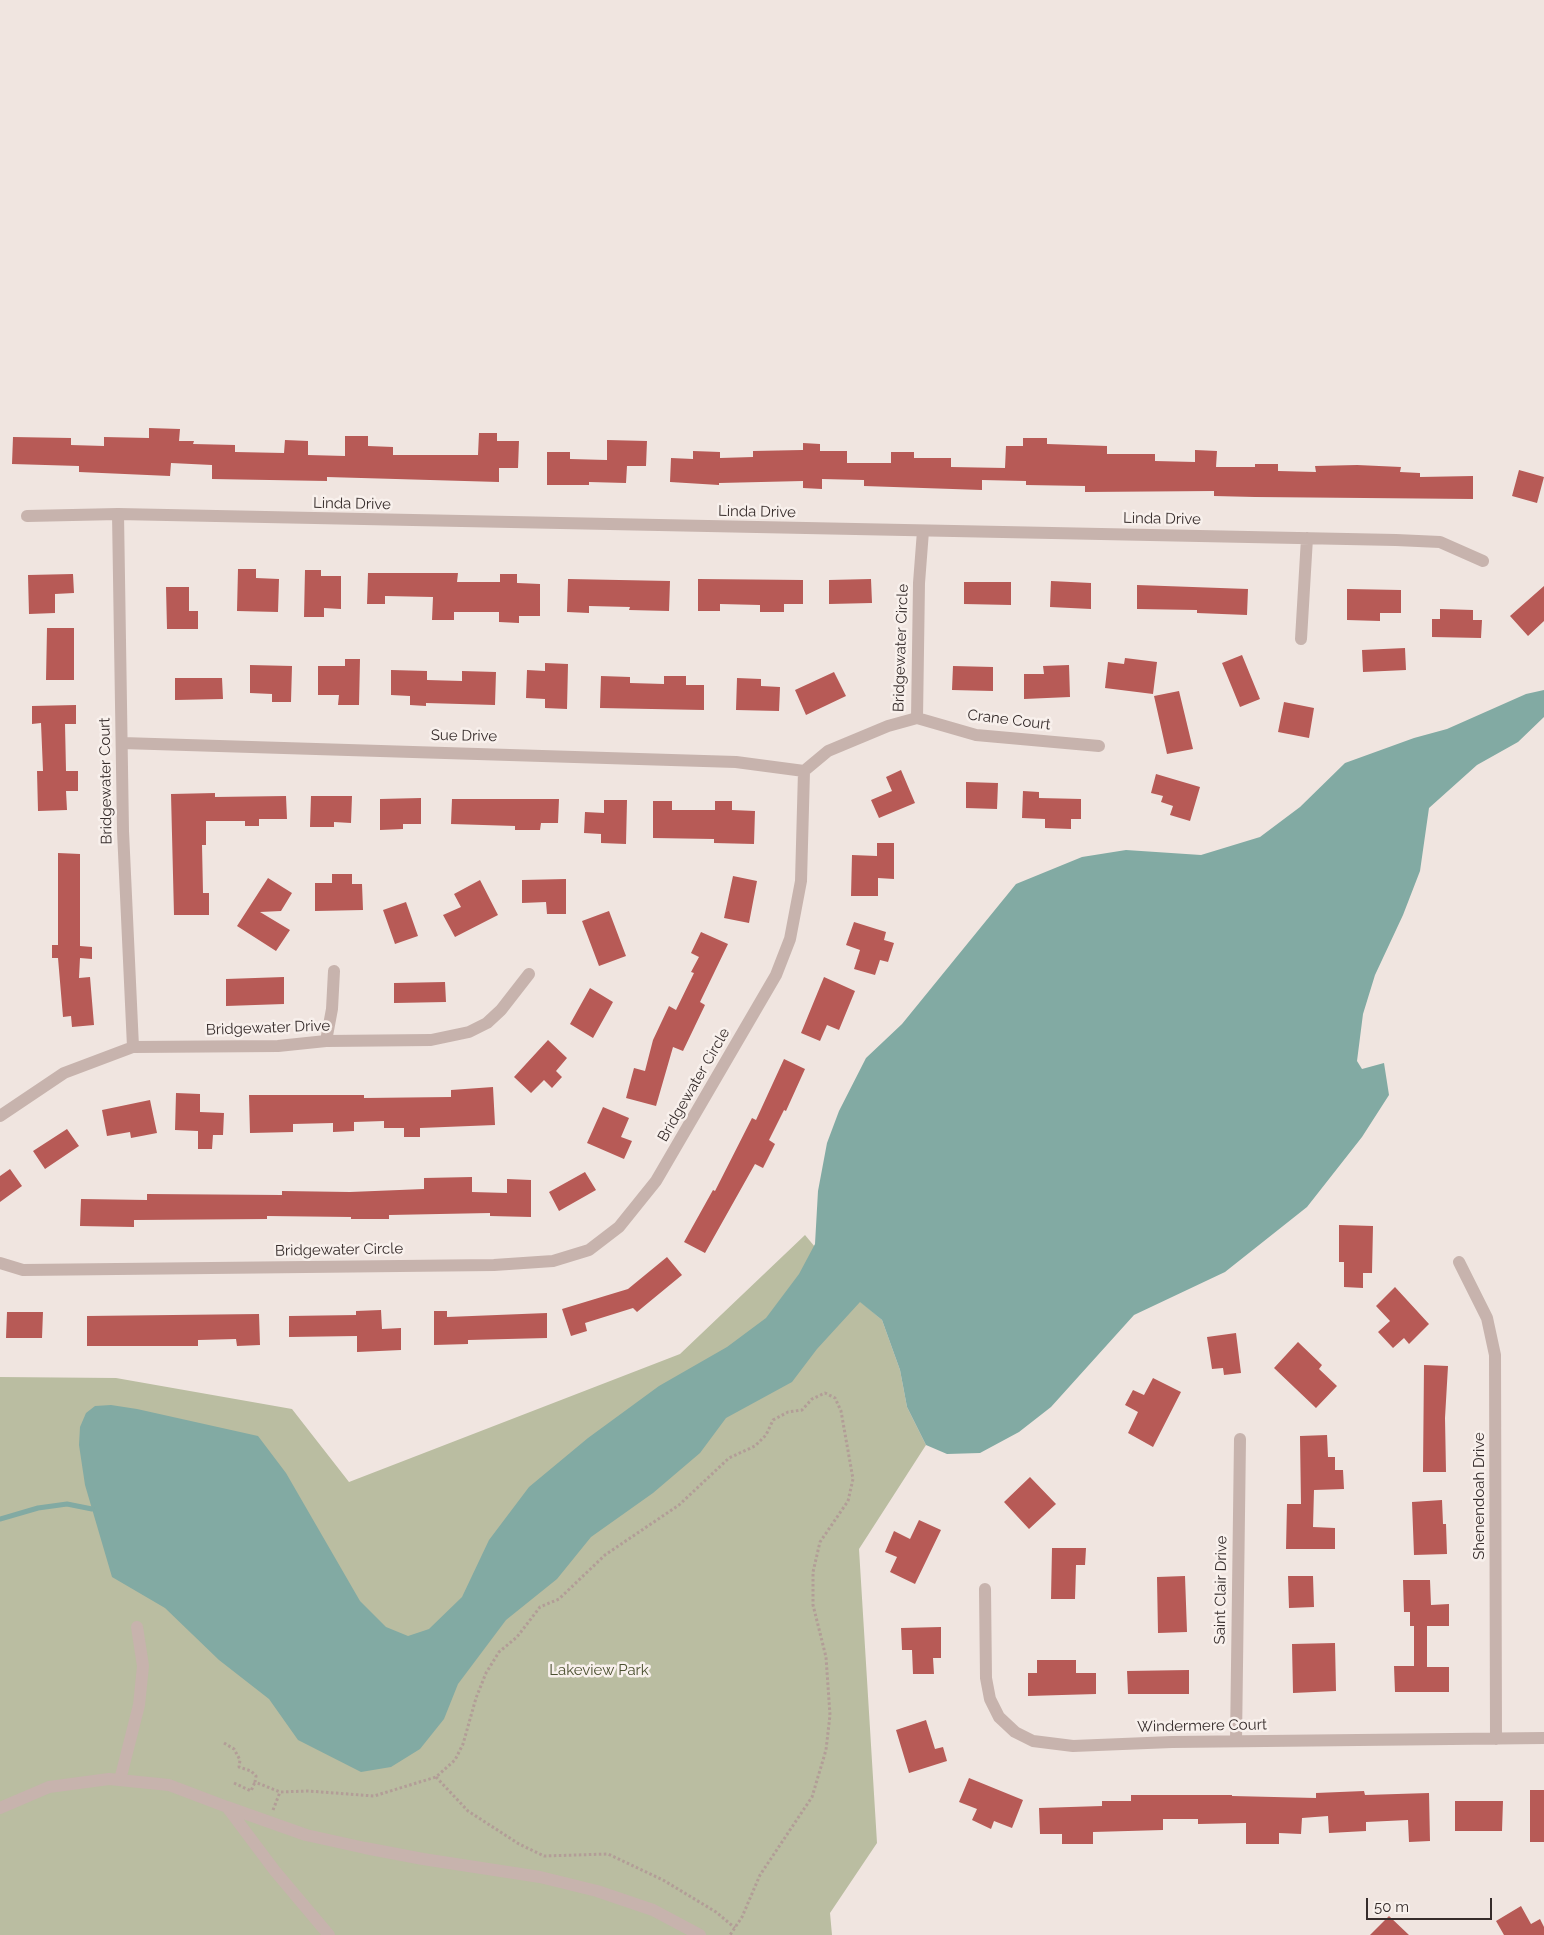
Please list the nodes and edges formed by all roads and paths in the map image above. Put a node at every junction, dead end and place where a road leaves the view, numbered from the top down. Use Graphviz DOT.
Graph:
graph roads {
  1 [pos="118,514"];
  2 [pos="27,516"];
  3 [pos="923,531"];
  4 [pos="1307,538"];
  5 [pos="1483,562"];
  6 [pos="1302,639"];
  7 [pos="917,718"];
  8 [pos="122,743"];
  9 [pos="1099,746"];
  10 [pos="804,771"];
  11 [pos="334,971"];
  12 [pos="530,974"];
  13 [pos="326,1041"];
  14 [pos="133,1047"];
  15 [pos="0,1116"];
  16 [pos="1459,1262"];
  17 [pos="0,1263"];
  18 [pos="1240,1439"];
  19 [pos="985,1589"];
  20 [pos="137,1627"];
  21 [pos="1544,1738"];
  22 [pos="1496,1739"];
  23 [pos="1236,1741"];
  24 [pos="224,1743"];
  25 [pos="436,1777"];
  26 [pos="120,1780"];
  27 [pos="234,1782"];
  28 [pos="255,1782"];
  29 [pos="227,1807"];
  30 [pos="0,1808"];
  31 [pos="735,1928"];
  32 [pos="329,1935"];
  33 [pos="700,1935"];
  34 [pos="730,1935"];
  1 -- 2 [label="street, Linda Drive"];
  1 -- 3 [label="street, Linda Drive"];
  1 -- 8 [label="street, Bridgewater Court"];
  3 -- 4 [label="street, Linda Drive"];
  3 -- 7 [label="street, Bridgewater Circle"];
  4 -- 5 [label="street, Linda Drive"];
  4 -- 6 [label="street"];
  7 -- 9 [label="street, Crane Court"];
  7 -- 10 [label="street, Bridgewater Circle"];
  8 -- 10 [label="street, Sue Drive"];
  8 -- 14 [label="street, Bridgewater Court"];
  10 -- 17 [label="street, Bridgewater Circle"];
  11 -- 13 [label="street"];
  12 -- 13 [label="street, Bridgewater Drive"];
  13 -- 14 [label="street, Bridgewater Drive"];
  14 -- 15 [label="street, Bridgewater Drive"];
  16 -- 22 [label="street, Shenendoah Drive"];
  18 -- 23 [label="street, Saint Clair Drive"];
  19 -- 23 [label="street, Windermere Court"];
  20 -- 26 [label="street"];
  21 -- 22 [label="street, Windermere Court"];
  22 -- 23 [label="street, Windermere Court"];
  24 -- 28 [label="path"];
  25 -- 28 [label="path"];
  25 -- 31 [label="path"];
  25 -- 31 [label="path"];
  26 -- 29 [label="street"];
  26 -- 30 [label="street"];
  27 -- 28 [label="path"];
  29 -- 32 [label="street"];
  29 -- 33 [label="street"];
  31 -- 34 [label="path"];
}
